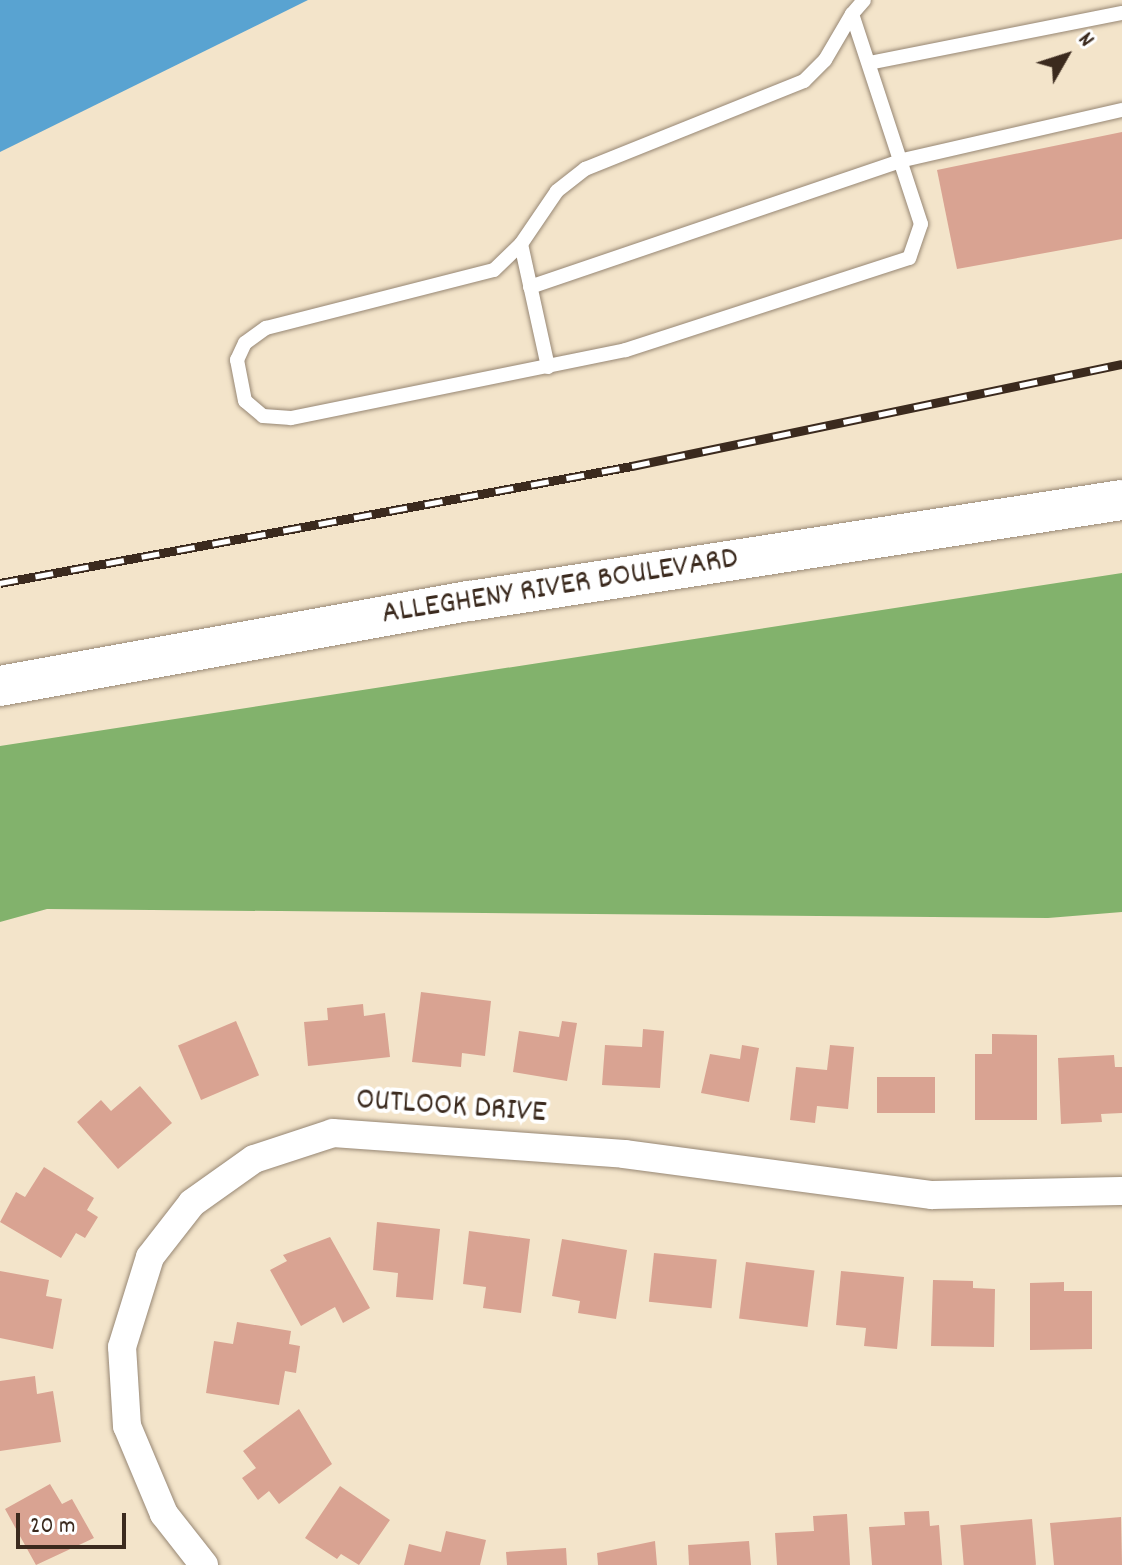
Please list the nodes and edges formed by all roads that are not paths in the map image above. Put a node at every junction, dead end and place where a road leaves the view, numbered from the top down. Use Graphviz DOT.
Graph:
graph roads {
  1 [pos="864,0"];
  2 [pos="1122,13"];
  3 [pos="852,14"];
  4 [pos="869,63"];
  5 [pos="1122,110"];
  6 [pos="903,160"];
  7 [pos="521,244"];
  8 [pos="530,287"];
  9 [pos="548,367"];
  10 [pos="1122,500"];
  11 [pos="0,686"];
  12 [pos="1122,1191"];
  13 [pos="204,1565"];
  1 -- 3 [label="lane"];
  2 -- 4 [label="lane"];
  3 -- 4 [label="lane"];
  3 -- 7 [label="lane"];
  4 -- 6 [label="lane"];
  5 -- 6 [label="lane"];
  6 -- 8 [label="lane"];
  6 -- 9 [label="lane"];
  7 -- 8 [label="lane"];
  7 -- 9 [label="lane"];
  8 -- 9 [label="lane"];
  10 -- 11 [label="main road, ALLEGHENY RIVER BOULEVARD"];
  12 -- 13 [label="street, OUTLOOK DRIVE"];
}
